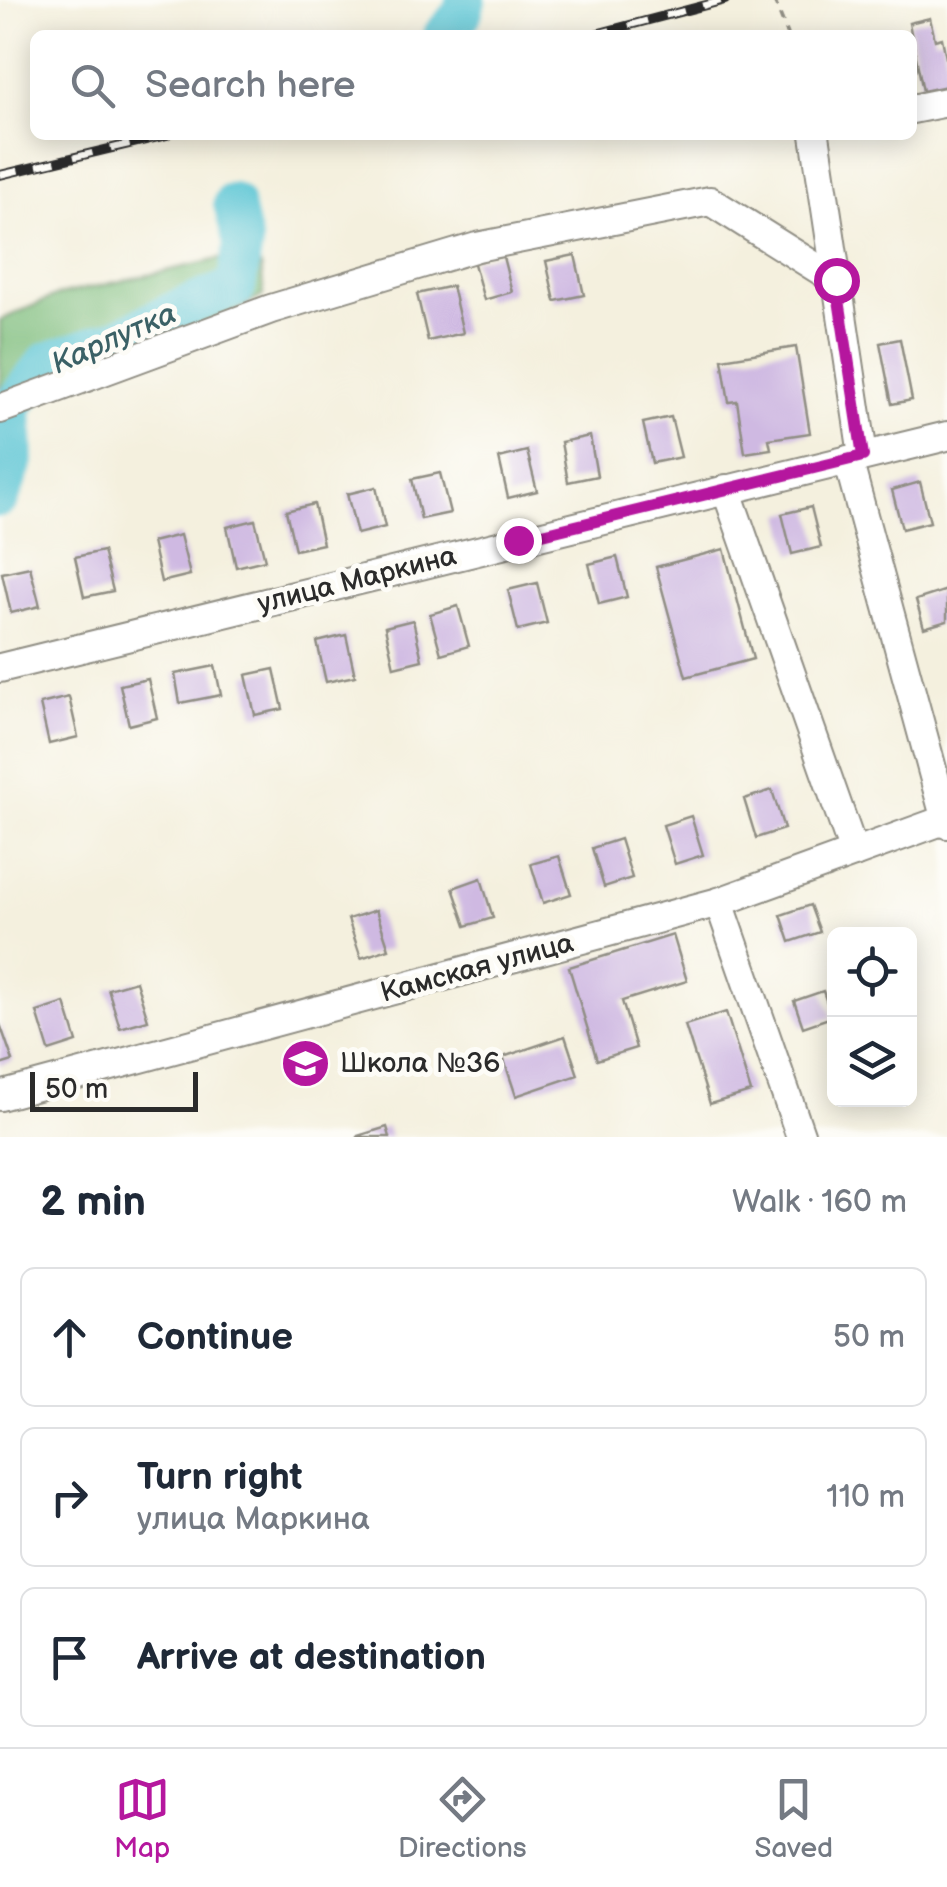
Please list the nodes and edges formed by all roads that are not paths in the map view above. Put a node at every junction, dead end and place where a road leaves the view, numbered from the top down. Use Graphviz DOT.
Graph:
graph roads {
  1 [pos="947,102"];
  2 [pos="917,108"];
  3 [pos="816,140"];
  4 [pos="836,280"];
  5 [pos="0,409"];
  6 [pos="947,436"];
  7 [pos="856,458"];
  8 [pos="726,489"];
  9 [pos="0,668"];
  10 [pos="946,821"];
  11 [pos="854,853"];
  12 [pos="719,902"];
  13 [pos="0,1096"];
  14 [pos="801,1137"];
  1 -- 2 [label="street"];
  3 -- 4 [label="street"];
  4 -- 5 [label="street"];
  4 -- 7 [label="street"];
  6 -- 7 [label="street, улица Маркина"];
  7 -- 8 [label="street, улица Маркина"];
  7 -- 10 [label="street"];
  8 -- 9 [label="street, улица Маркина"];
  8 -- 11 [label="street"];
  10 -- 11 [label="street, Камская улица"];
  11 -- 12 [label="street, Камская улица"];
  12 -- 13 [label="street, Камская улица"];
  12 -- 14 [label="street"];
}
